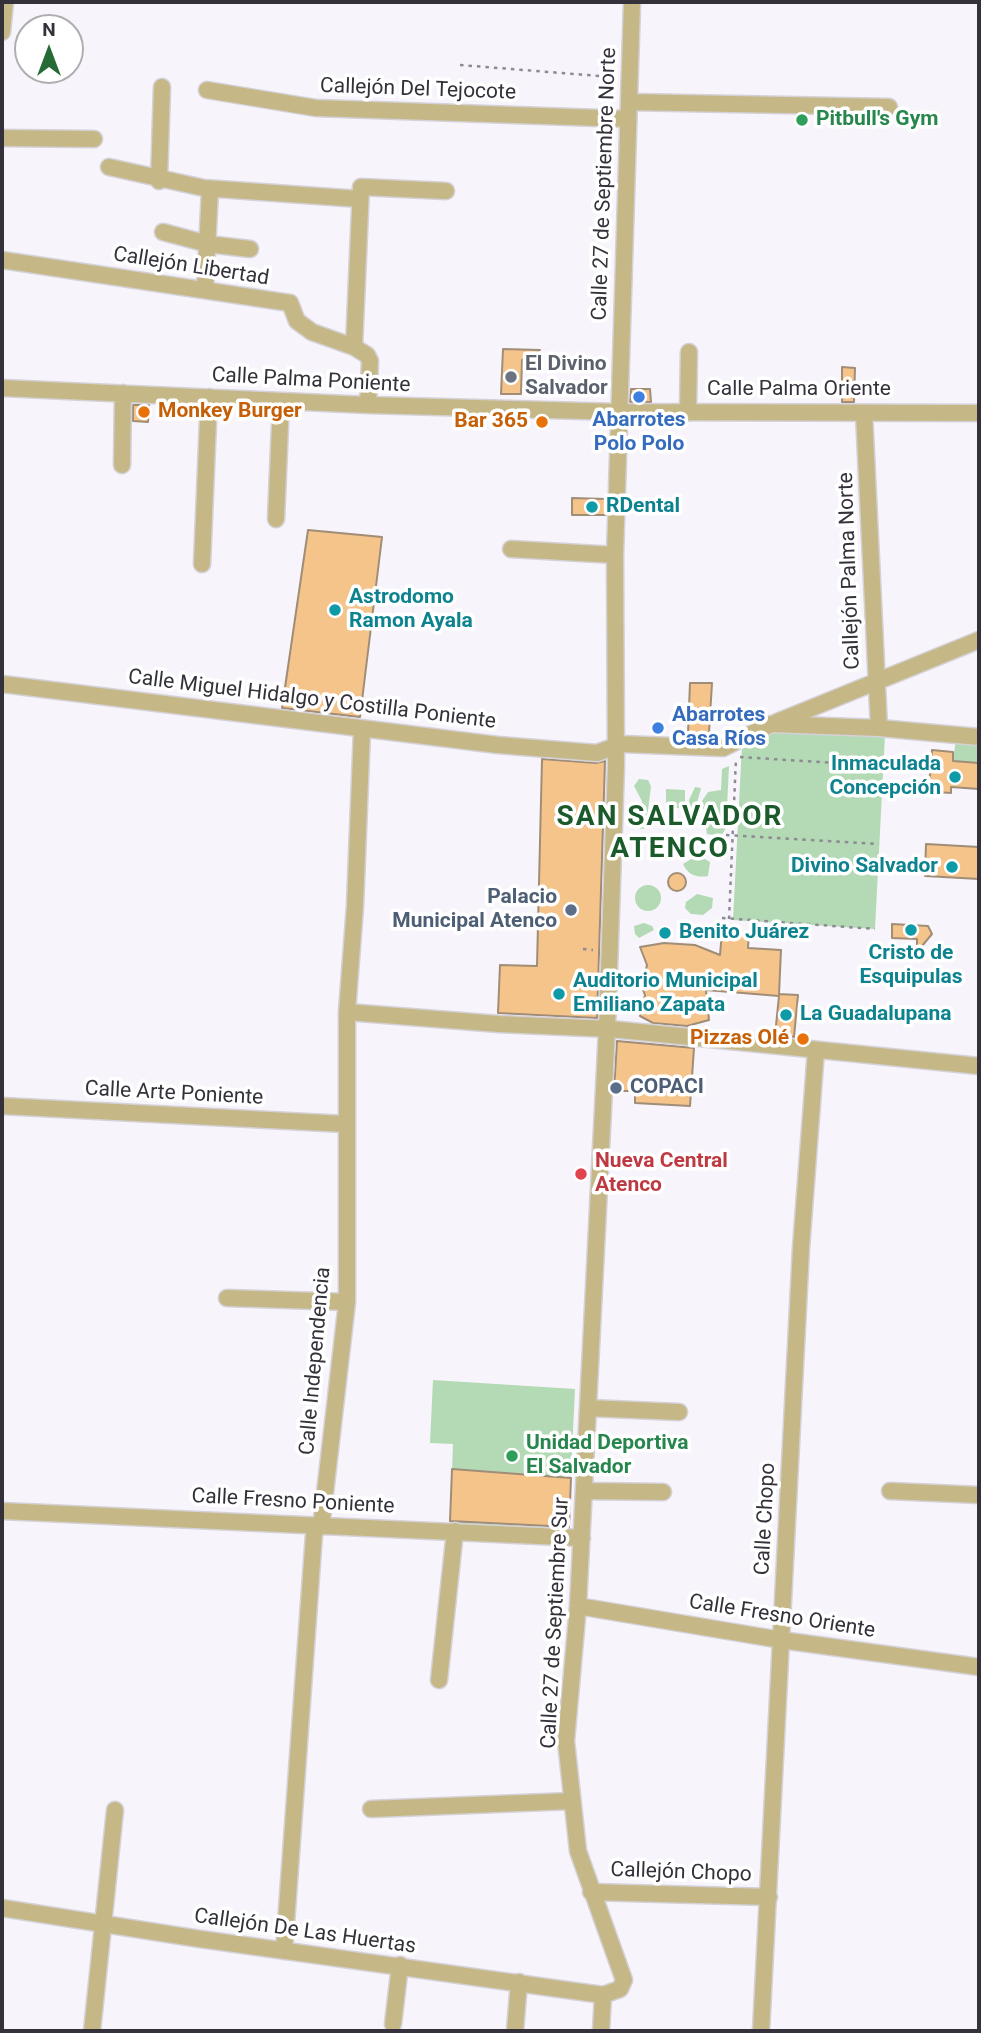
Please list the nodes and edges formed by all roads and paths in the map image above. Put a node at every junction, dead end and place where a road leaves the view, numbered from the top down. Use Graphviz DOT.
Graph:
graph roads {
  1 [pos="5,2"];
  2 [pos="632,2"];
  3 [pos="2,32"];
  4 [pos="460,65"];
  5 [pos="630,78"];
  6 [pos="162,87"];
  7 [pos="207,90"];
  8 [pos="889,107"];
  9 [pos="629,110"];
  10 [pos="2,138"];
  11 [pos="94,139"];
  12 [pos="108,167"];
  13 [pos="159,181"];
  14 [pos="210,189"];
  15 [pos="446,191"];
  16 [pos="360,199"];
  17 [pos="163,232"];
  18 [pos="208,244"];
  19 [pos="250,249"];
  20 [pos="2,260"];
  21 [pos="205,290"];
  22 [pos="355,347"];
  23 [pos="689,352"];
  24 [pos="2,388"];
  25 [pos="123,393"];
  26 [pos="209,397"];
  27 [pos="281,402"];
  28 [pos="368,405"];
  29 [pos="688,411"];
  30 [pos="620,412"];
  31 [pos="864,413"];
  32 [pos="979,413"];
  33 [pos="122,465"];
  34 [pos="276,519"];
  35 [pos="511,549"];
  36 [pos="615,555"];
  37 [pos="202,564"];
  38 [pos="979,640"];
  39 [pos="875,681"];
  40 [pos="2,684"];
  41 [pos="771,724"];
  42 [pos="879,728"];
  43 [pos="362,729"];
  44 [pos="979,737"];
  45 [pos="615,745"];
  46 [pos="730,756"];
  47 [pos="736,756"];
  48 [pos="883,766"];
  49 [pos="726,835"];
  50 [pos="733,835"];
  51 [pos="879,844"];
  52 [pos="722,918"];
  53 [pos="729,919"];
  54 [pos="875,929"];
  55 [pos="347,1012"];
  56 [pos="607,1029"];
  57 [pos="817,1050"];
  58 [pos="979,1066"];
  59 [pos="2,1105"];
  60 [pos="345,1124"];
  61 [pos="227,1298"];
  62 [pos="346,1302"];
  63 [pos="588,1408"];
  64 [pos="679,1412"];
  65 [pos="584,1491"];
  66 [pos="890,1491"];
  67 [pos="663,1492"];
  68 [pos="979,1495"];
  69 [pos="2,1511"];
  70 [pos="319,1526"];
  71 [pos="455,1531"];
  72 [pos="582,1538"];
  73 [pos="578,1606"];
  74 [pos="781,1640"];
  75 [pos="979,1667"];
  76 [pos="439,1679"];
  77 [pos="572,1801"];
  78 [pos="371,1809"];
  79 [pos="115,1811"];
  80 [pos="591,1892"];
  81 [pos="769,1897"];
  82 [pos="2,1908"];
  83 [pos="102,1923"];
  84 [pos="284,1951"];
  85 [pos="400,1965"];
  86 [pos="519,1983"];
  87 [pos="603,1995"];
  88 [pos="393,2024"];
  89 [pos="92,2031"];
  90 [pos="515,2031"];
  91 [pos="601,2031"];
  92 [pos="761,2031"];
  1 -- 3 [label="street"];
  2 -- 5 [label="street, Calle 27 de Septiembre Norte"];
  4 -- 5 [label="path"];
  5 -- 9 [label="street, Calle 27 de Septiembre Norte"];
  6 -- 13 [label="street"];
  7 -- 9 [label="street, Callejón Del Tejocote"];
  8 -- 9 [label="street, Callejón Del Tejocote"];
  9 -- 30 [label="street, Calle 27 de Septiembre Norte"];
  10 -- 11 [label="street"];
  12 -- 13 [label="street"];
  13 -- 14 [label="street"];
  14 -- 16 [label="street"];
  14 -- 18 [label="street"];
  15 -- 16 [label="street"];
  16 -- 22 [label="street"];
  17 -- 18 [label="street"];
  18 -- 19 [label="street"];
  18 -- 21 [label="street"];
  20 -- 21 [label="street, Callejón Libertad"];
  21 -- 22 [label="street, Callejón Libertad"];
  22 -- 28 [label="street"];
  23 -- 29 [label="street"];
  24 -- 25 [label="street, Calle Palma Poniente"];
  25 -- 26 [label="street, Calle Palma Poniente"];
  25 -- 33 [label="street"];
  26 -- 27 [label="street, Calle Palma Poniente"];
  26 -- 37 [label="street"];
  27 -- 28 [label="street, Calle Palma Poniente"];
  27 -- 34 [label="street"];
  28 -- 30 [label="street, Calle Palma Poniente"];
  29 -- 30 [label="street, Calle Palma Oriente"];
  29 -- 31 [label="street, Calle Palma Oriente"];
  30 -- 36 [label="street, Calle 27 de Septiembre Norte"];
  31 -- 32 [label="street, Calle Palma Oriente"];
  31 -- 39 [label="street, Callejón Palma Norte"];
  35 -- 36 [label="street"];
  36 -- 45 [label="street, Calle 27 de Septiembre Norte"];
  38 -- 39 [label="street, Calle Miguel Hidalgo y Costilla Poniente"];
  39 -- 41 [label="street, Calle Miguel Hidalgo y Costilla Poniente"];
  39 -- 42 [label="street, Callejón Palma Norte"];
  40 -- 43 [label="street, Calle Miguel Hidalgo y Costilla Poniente"];
  41 -- 42 [label="street"];
  41 -- 45 [label="street, Calle Miguel Hidalgo y Costilla Poniente"];
  42 -- 44 [label="street"];
  43 -- 45 [label="street, Calle Miguel Hidalgo y Costilla Poniente"];
  43 -- 55 [label="street, Calle Independencia"];
  45 -- 56 [label="street, Calle 27 de Septiembre Norte"];
  46 -- 47 [label="path"];
  47 -- 48 [label="path"];
  47 -- 50 [label="path"];
  49 -- 50 [label="path"];
  50 -- 51 [label="path"];
  50 -- 53 [label="path"];
  52 -- 53 [label="path"];
  53 -- 54 [label="path"];
  55 -- 56 [label="street"];
  55 -- 60 [label="street, Calle Independencia"];
  56 -- 57 [label="street"];
  56 -- 63 [label="street, Calle 27 de Septiembre Sur"];
  57 -- 58 [label="street"];
  57 -- 74 [label="street, Calle Chopo"];
  59 -- 60 [label="street, Calle Arte Poniente"];
  60 -- 62 [label="street, Calle Independencia"];
  61 -- 62 [label="street"];
  62 -- 70 [label="street, Calle Independencia"];
  63 -- 64 [label="street"];
  63 -- 65 [label="street, Calle 27 de Septiembre Sur"];
  65 -- 67 [label="street"];
  65 -- 72 [label="street, Calle 27 de Septiembre Sur"];
  66 -- 68 [label="street"];
  69 -- 70 [label="street, Calle Fresno Poniente"];
  70 -- 71 [label="street, Calle Fresno Poniente"];
  70 -- 84 [label="street, Calle Independencia"];
  71 -- 72 [label="street, Calle Fresno Poniente"];
  71 -- 76 [label="street"];
  72 -- 73 [label="street, Calle 27 de Septiembre Sur"];
  73 -- 74 [label="street, Calle Fresno Oriente"];
  73 -- 77 [label="street, Calle 27 de Septiembre Sur"];
  74 -- 75 [label="street, Calle Fresno Oriente"];
  74 -- 81 [label="street, Calle Chopo"];
  77 -- 78 [label="street"];
  77 -- 80 [label="street, Calle 27 de Septiembre Sur"];
  79 -- 83 [label="street"];
  80 -- 81 [label="street, Callejón Chopo"];
  80 -- 87 [label="street, Calle 27 de Septiembre Sur"];
  81 -- 92 [label="street, Calle Chopo"];
  82 -- 83 [label="street, Callejón De Las Huertas"];
  83 -- 84 [label="street, Callejón De Las Huertas"];
  83 -- 89 [label="street"];
  84 -- 85 [label="street, Callejón De Las Huertas"];
  85 -- 86 [label="street, Callejón De Las Huertas"];
  85 -- 88 [label="street"];
  86 -- 87 [label="street, Callejón De Las Huertas"];
  86 -- 90 [label="street"];
  87 -- 91 [label="street"];
}
